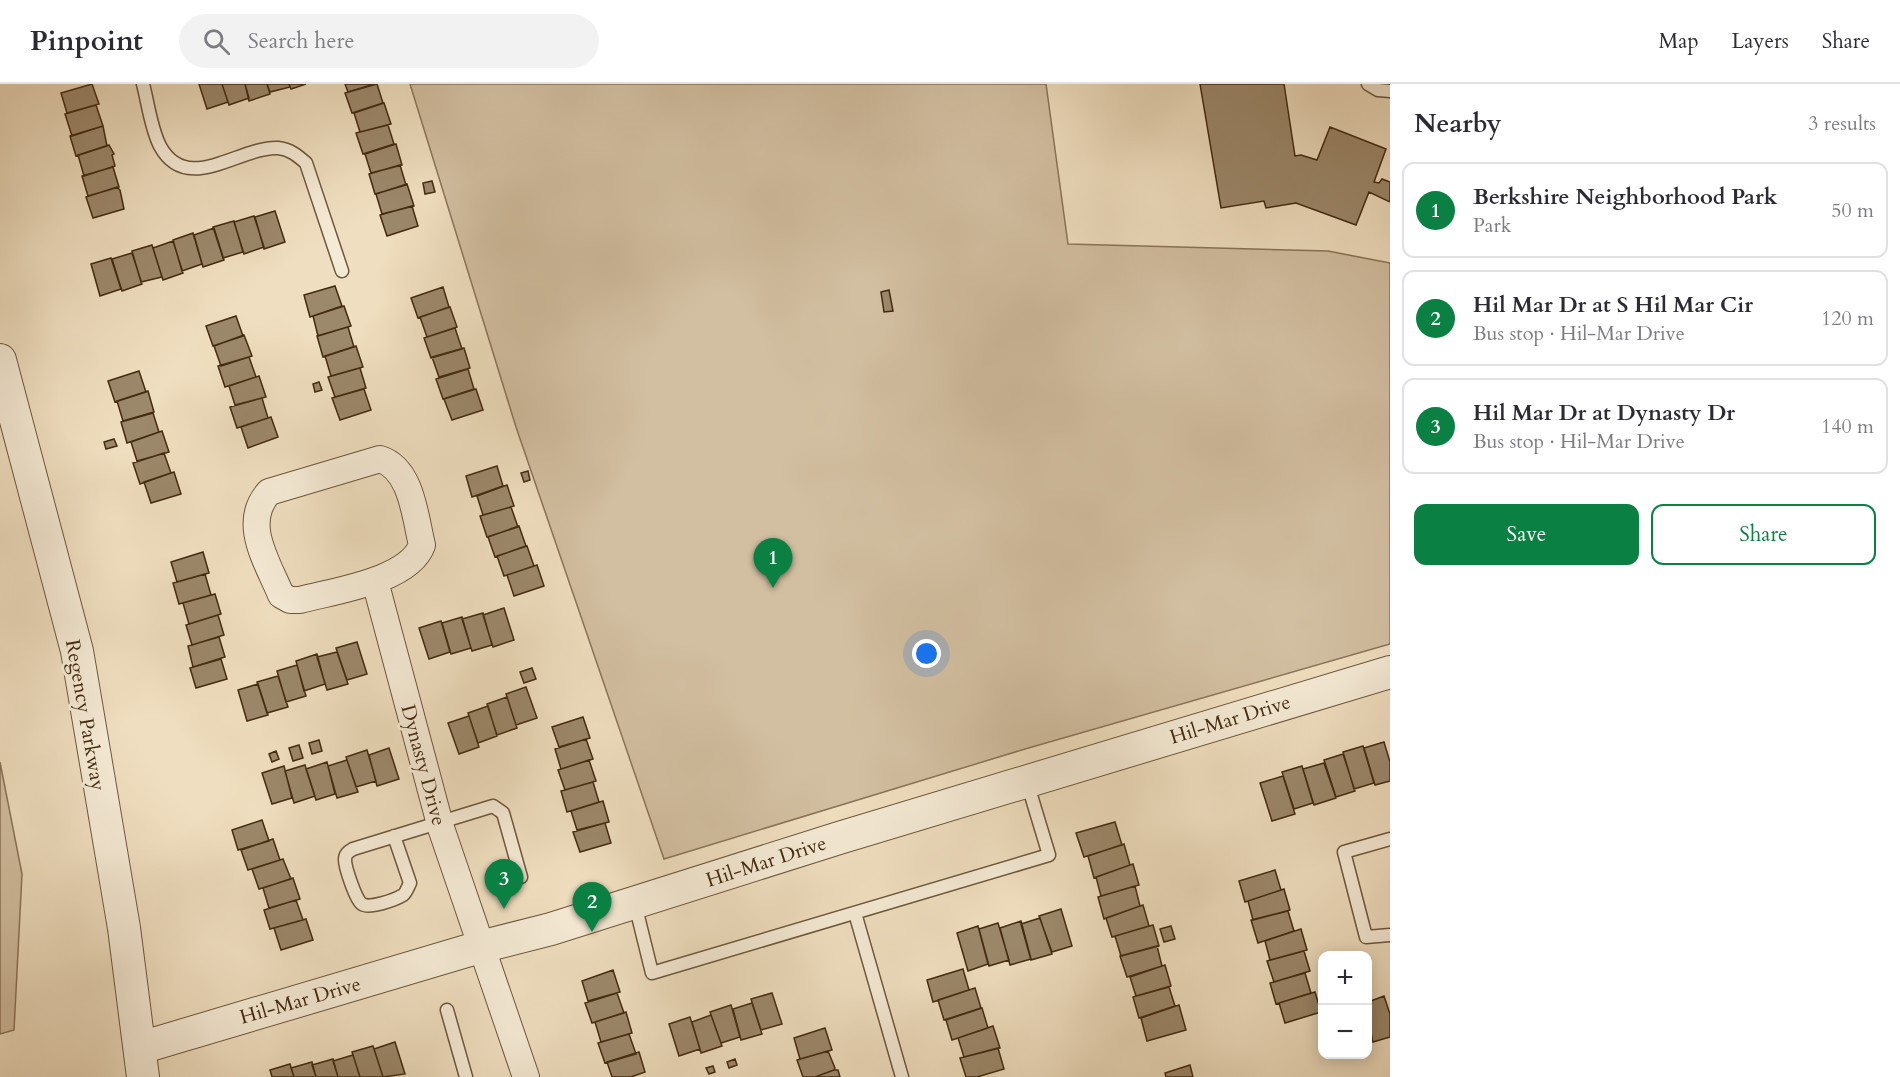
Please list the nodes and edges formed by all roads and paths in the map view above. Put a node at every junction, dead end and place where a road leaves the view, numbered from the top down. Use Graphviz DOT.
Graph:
graph roads {
  1 [pos="143,84"];
  2 [pos="1368,84"];
  3 [pos="1390,91"];
  4 [pos="342,271"];
  5 [pos="0,360"];
  6 [pos="375,581"];
  7 [pos="1390,672"];
  8 [pos="1027,781"];
  9 [pos="439,821"];
  10 [pos="394,836"];
  11 [pos="1390,839"];
  12 [pos="521,877"];
  13 [pos="634,903"];
  14 [pos="855,913"];
  15 [pos="1390,935"];
  16 [pos="480,947"];
  17 [pos="447,1010"];
  18 [pos="142,1062"];
  19 [pos="466,1077"];
  20 [pos="526,1077"];
  21 [pos="902,1077"];
  1 -- 4 [label="lane"];
  2 -- 3 [label="lane"];
  5 -- 18 [label="street, Regency Parkway"];
  6 -- 6 [label="street"];
  6 -- 9 [label="street, Dynasty Drive"];
  7 -- 8 [label="street, Hil-Mar Drive"];
  8 -- 13 [label="street, Hil-Mar Drive"];
  8 -- 14 [label="lane"];
  9 -- 10 [label="lane"];
  9 -- 12 [label="lane"];
  9 -- 16 [label="street, Dynasty Drive"];
  10 -- 10 [label="lane"];
  11 -- 15 [label="lane"];
  13 -- 14 [label="lane"];
  13 -- 16 [label="street, Hil-Mar Drive"];
  14 -- 21 [label="lane"];
  16 -- 18 [label="street, Hil-Mar Drive"];
  16 -- 20 [label="street, Dynasty Drive"];
  17 -- 19 [label="lane"];
}
